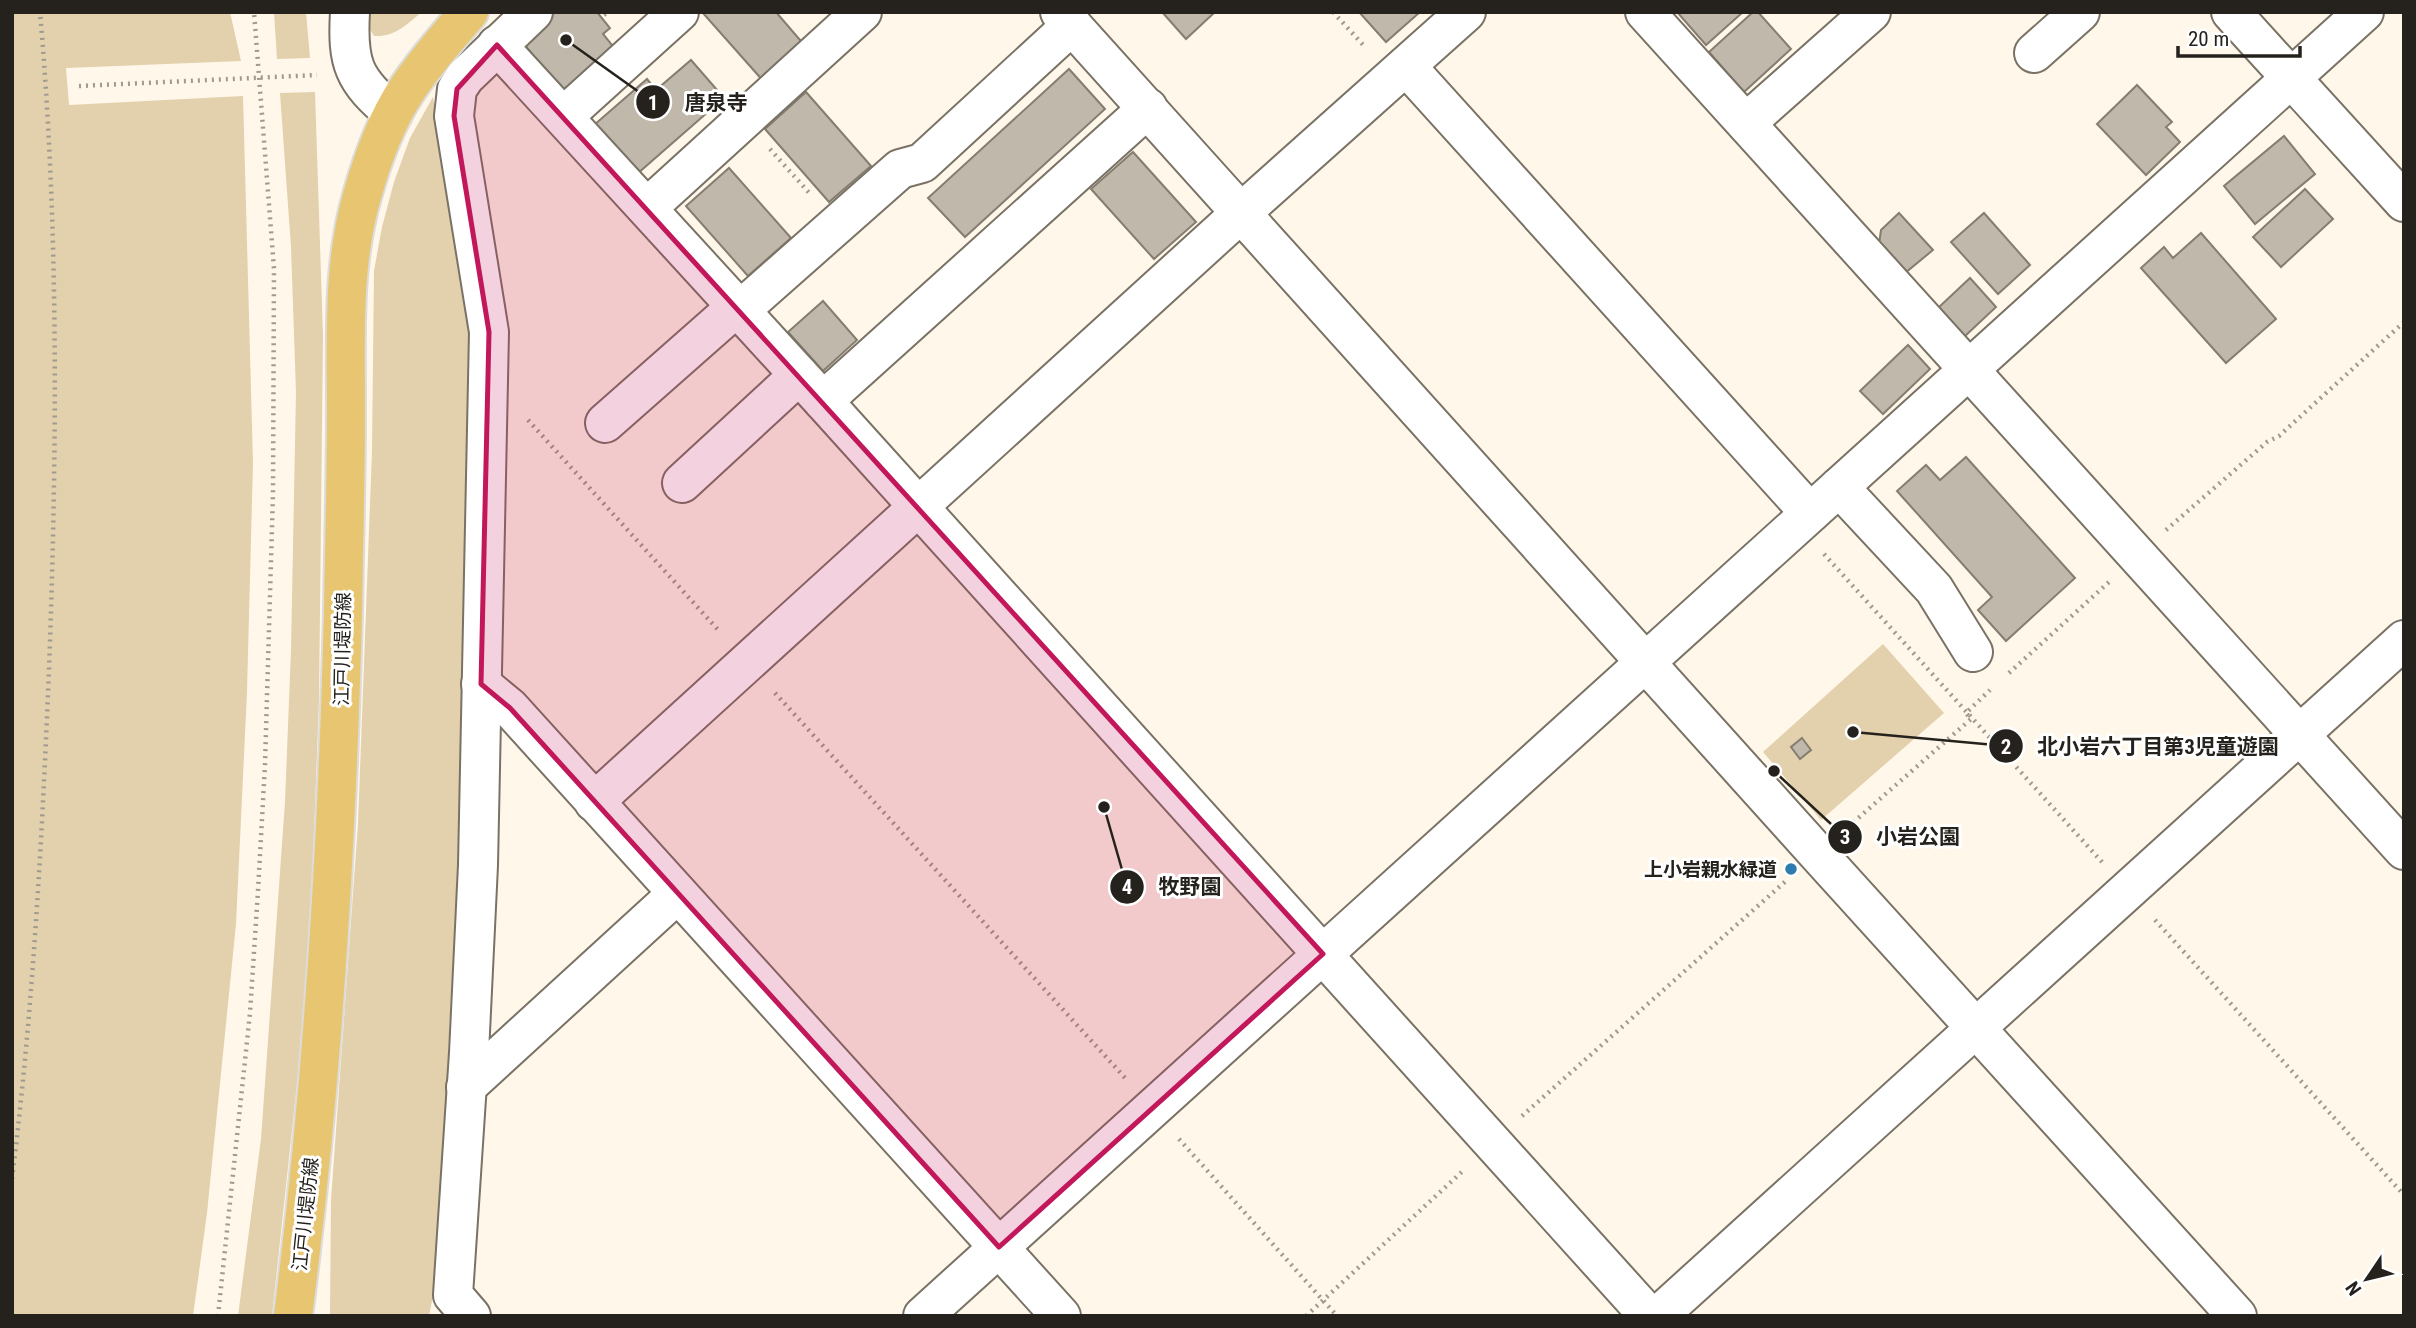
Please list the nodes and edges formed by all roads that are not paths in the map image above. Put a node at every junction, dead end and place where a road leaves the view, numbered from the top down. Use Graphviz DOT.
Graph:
graph roads {
  1 [pos="350,12"];
  2 [pos="468,12"];
  3 [pos="533,12"];
  4 [pos="679,12"];
  5 [pos="862,12"];
  6 [pos="1466,12"];
  7 [pos="1645,12"];
  8 [pos="1871,12"];
  9 [pos="2080,12"];
  10 [pos="2231,12"];
  11 [pos="2364,12"];
  12 [pos="1066,19"];
  13 [pos="497,44"];
  14 [pos="2034,53"];
  15 [pos="1399,72"];
  16 [pos="2292,78"];
  17 [pos="1148,108"];
  18 [pos="393,113"];
  19 [pos="564,116"];
  20 [pos="1746,123"];
  21 [pos="2404,202"];
  22 [pos="647,208"];
  23 [pos="1241,212"];
  24 [pos="738,308"];
  25 [pos="1968,369"];
  26 [pos="811,388"];
  27 [pos="605,423"];
  28 [pos="682,483"];
  29 [pos="1839,487"];
  30 [pos="918,508"];
  31 [pos="1810,513"];
  32 [pos="2404,640"];
  33 [pos="1973,652"];
  34 [pos="1646,661"];
  35 [pos="481,684"];
  36 [pos="2299,733"];
  37 [pos="594,802"];
  38 [pos="2404,850"];
  39 [pos="677,894"];
  40 [pos="1322,954"];
  41 [pos="1976,1026"];
  42 [pos="467,1087"];
  43 [pos="999,1247"];
  44 [pos="298,1278"];
  45 [pos="456,1309"];
  46 [pos="293,1316"];
  47 [pos="301,1316"];
  48 [pos="923,1316"];
  49 [pos="1060,1316"];
  50 [pos="1649,1316"];
  51 [pos="1658,1316"];
  52 [pos="2237,1316"];
  1 -- 18 [label="street"];
  2 -- 18 [label="main road, 江戸川堤防線"];
  3 -- 13 [label="street"];
  4 -- 19 [label="street"];
  5 -- 22 [label="street"];
  6 -- 15 [label="street"];
  7 -- 20 [label="street"];
  8 -- 20 [label="street"];
  9 -- 14 [label="street"];
  10 -- 16 [label="street"];
  11 -- 16 [label="street"];
  12 -- 17 [label="street"];
  12 -- 24 [label="street"];
  13 -- 19 [label="street"];
  13 -- 35 [label="street"];
  15 -- 23 [label="street"];
  15 -- 31 [label="street"];
  16 -- 21 [label="street"];
  16 -- 25 [label="street"];
  17 -- 23 [label="street"];
  17 -- 26 [label="street"];
  18 -- 44 [label="main road, 江戸川堤防線"];
  19 -- 22 [label="street"];
  20 -- 25 [label="street"];
  22 -- 24 [label="street"];
  23 -- 30 [label="street"];
  23 -- 34 [label="street"];
  24 -- 26 [label="street"];
  24 -- 27 [label="street"];
  25 -- 29 [label="street"];
  25 -- 36 [label="street"];
  26 -- 28 [label="street"];
  26 -- 30 [label="street"];
  29 -- 31 [label="street"];
  29 -- 33 [label="street"];
  30 -- 37 [label="street"];
  30 -- 40 [label="street"];
  31 -- 34 [label="street"];
  32 -- 36 [label="street"];
  34 -- 40 [label="street"];
  34 -- 41 [label="street"];
  35 -- 37 [label="street"];
  35 -- 42 [label="street"];
  36 -- 38 [label="street"];
  36 -- 41 [label="street"];
  37 -- 39 [label="street"];
  39 -- 42 [label="street"];
  39 -- 43 [label="street"];
  40 -- 43 [label="street"];
  40 -- 50 [label="street"];
  41 -- 51 [label="street"];
  41 -- 52 [label="street"];
  42 -- 45 [label="street"];
  43 -- 48 [label="street"];
  43 -- 49 [label="street"];
  44 -- 46 [label="main road, 江戸川堤防線"];
  44 -- 47 [label="street"];
}
